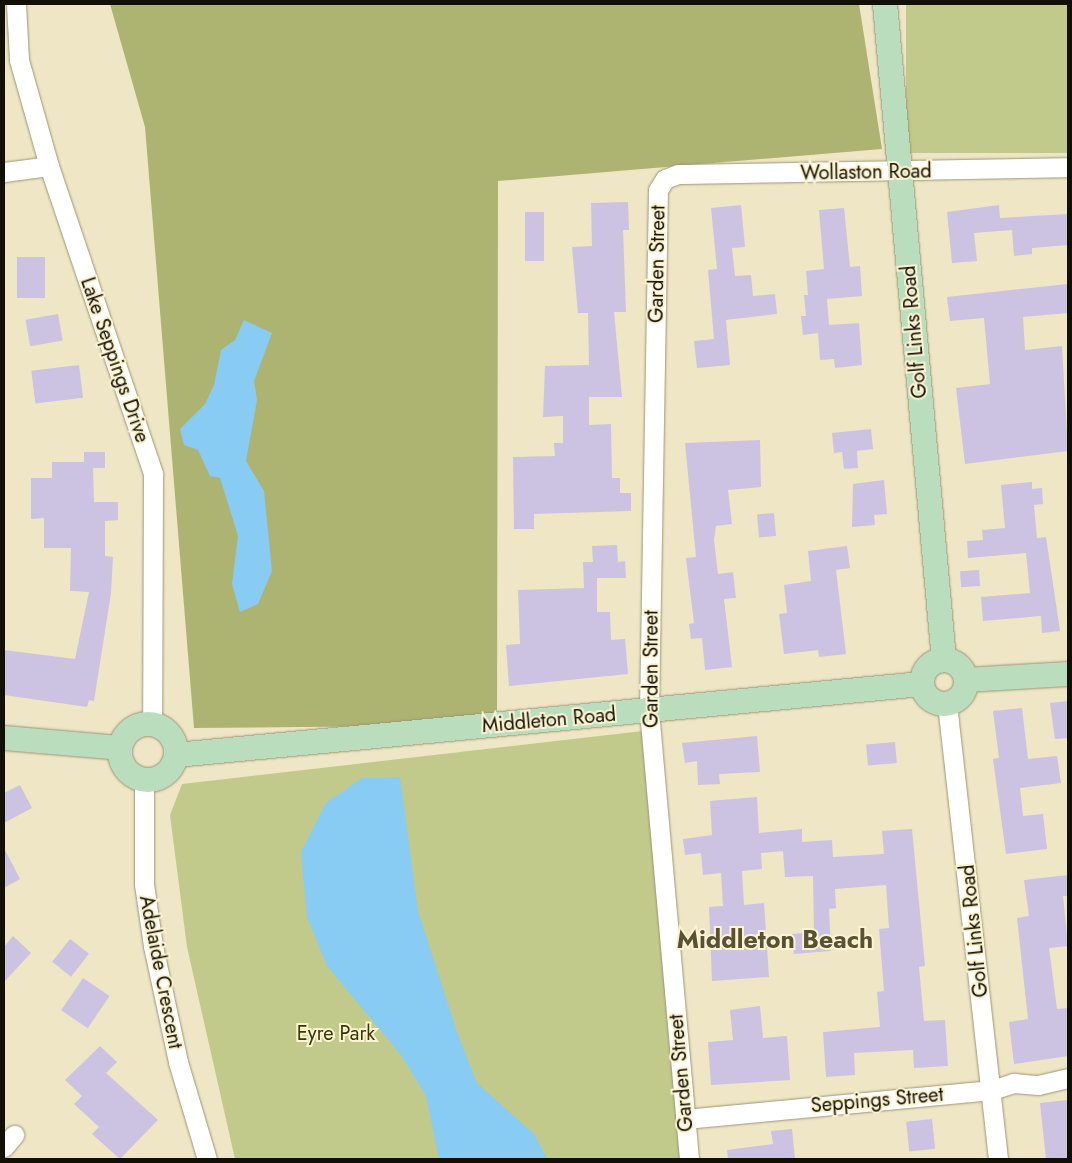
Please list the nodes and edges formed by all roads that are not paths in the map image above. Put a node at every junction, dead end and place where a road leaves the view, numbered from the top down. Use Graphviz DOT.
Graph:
graph roads {
  1 [pos="16,4"];
  2 [pos="885,4"];
  3 [pos="49,166"];
  4 [pos="1068,167"];
  5 [pos="4,172"];
  6 [pos="900,172"];
  7 [pos="665,179"];
  8 [pos="944,660"];
  9 [pos="1068,674"];
  10 [pos="966,680"];
  11 [pos="922,684"];
  12 [pos="948,704"];
  13 [pos="649,710"];
  14 [pos="152,724"];
  15 [pos="4,738"];
  16 [pos="120,748"];
  17 [pos="176,755"];
  18 [pos="144,780"];
  19 [pos="1068,1078"];
  20 [pos="992,1090"];
  21 [pos="685,1119"];
  22 [pos="207,1159"];
  23 [pos="689,1159"];
  24 [pos="998,1159"];
  1 -- 3 [label="street, Lake Seppings Drive"];
  2 -- 6 [label="main road, Golf Links Road"];
  3 -- 5 [label="street"];
  3 -- 14 [label="street, Lake Seppings Drive"];
  4 -- 6 [label="street, Wollaston Road"];
  6 -- 7 [label="street, Wollaston Road"];
  6 -- 8 [label="main road, Golf Links Road"];
  7 -- 13 [label="street, Garden Street"];
  8 -- 10 [label="main road"];
  8 -- 11 [label="main road"];
  9 -- 10 [label="main road"];
  10 -- 12 [label="main road"];
  11 -- 12 [label="main road"];
  11 -- 13 [label="main road, Middleton Road"];
  12 -- 20 [label="street, Golf Links Road"];
  13 -- 17 [label="main road, Middleton Road"];
  13 -- 21 [label="street, Garden Street"];
  14 -- 16 [label="main road"];
  14 -- 17 [label="main road"];
  15 -- 16 [label="main road"];
  16 -- 18 [label="main road"];
  17 -- 18 [label="main road"];
  18 -- 22 [label="street, Adelaide Crescent"];
  19 -- 20 [label="street, Seppings Street"];
  20 -- 21 [label="street, Seppings Street"];
  20 -- 24 [label="street, Golf Links Road"];
  21 -- 23 [label="street, Garden Street"];
}
